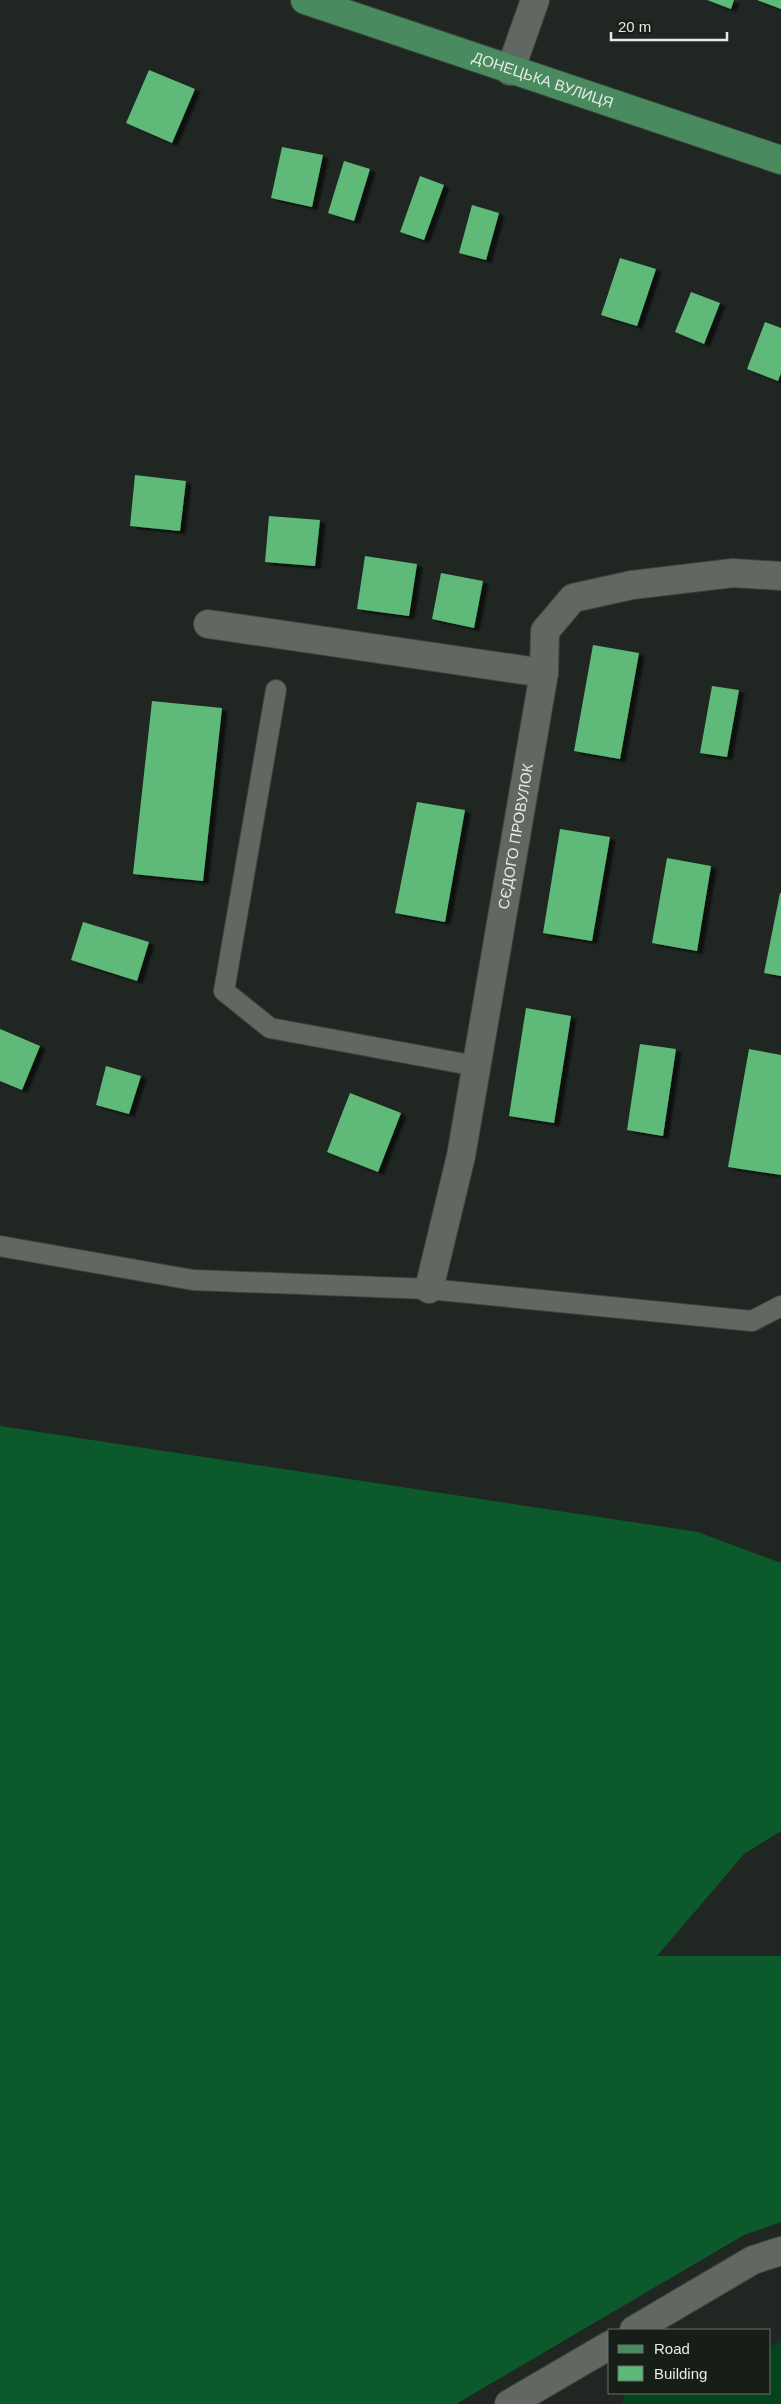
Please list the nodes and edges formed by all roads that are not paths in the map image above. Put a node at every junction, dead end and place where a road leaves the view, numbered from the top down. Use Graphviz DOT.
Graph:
graph roads {
  1 [pos="305,0"];
  2 [pos="535,0"];
  3 [pos="510,71"];
  4 [pos="781,160"];
  5 [pos="781,576"];
  6 [pos="208,624"];
  7 [pos="544,673"];
  8 [pos="276,690"];
  9 [pos="476,1066"];
  10 [pos="0,1246"];
  11 [pos="429,1290"];
  12 [pos="781,1306"];
  13 [pos="781,2251"];
  14 [pos="636,2329"];
  15 [pos="608,2346"];
  16 [pos="509,2404"];
  1 -- 3 [label="main road, ДОНЕЦЬКА ВУЛИЦЯ"];
  2 -- 3 [label="street"];
  3 -- 4 [label="main road, ДОНЕЦЬКА ВУЛИЦЯ"];
  5 -- 7 [label="street, СЄДОГО ПРОВУЛОК"];
  6 -- 7 [label="street"];
  7 -- 9 [label="street, СЄДОГО ПРОВУЛОК"];
  8 -- 9 [label="lane"];
  9 -- 11 [label="street, СЄДОГО ПРОВУЛОК"];
  10 -- 11 [label="lane"];
  11 -- 12 [label="lane"];
  13 -- 14 [label="street"];
  15 -- 16 [label="street"];
}
